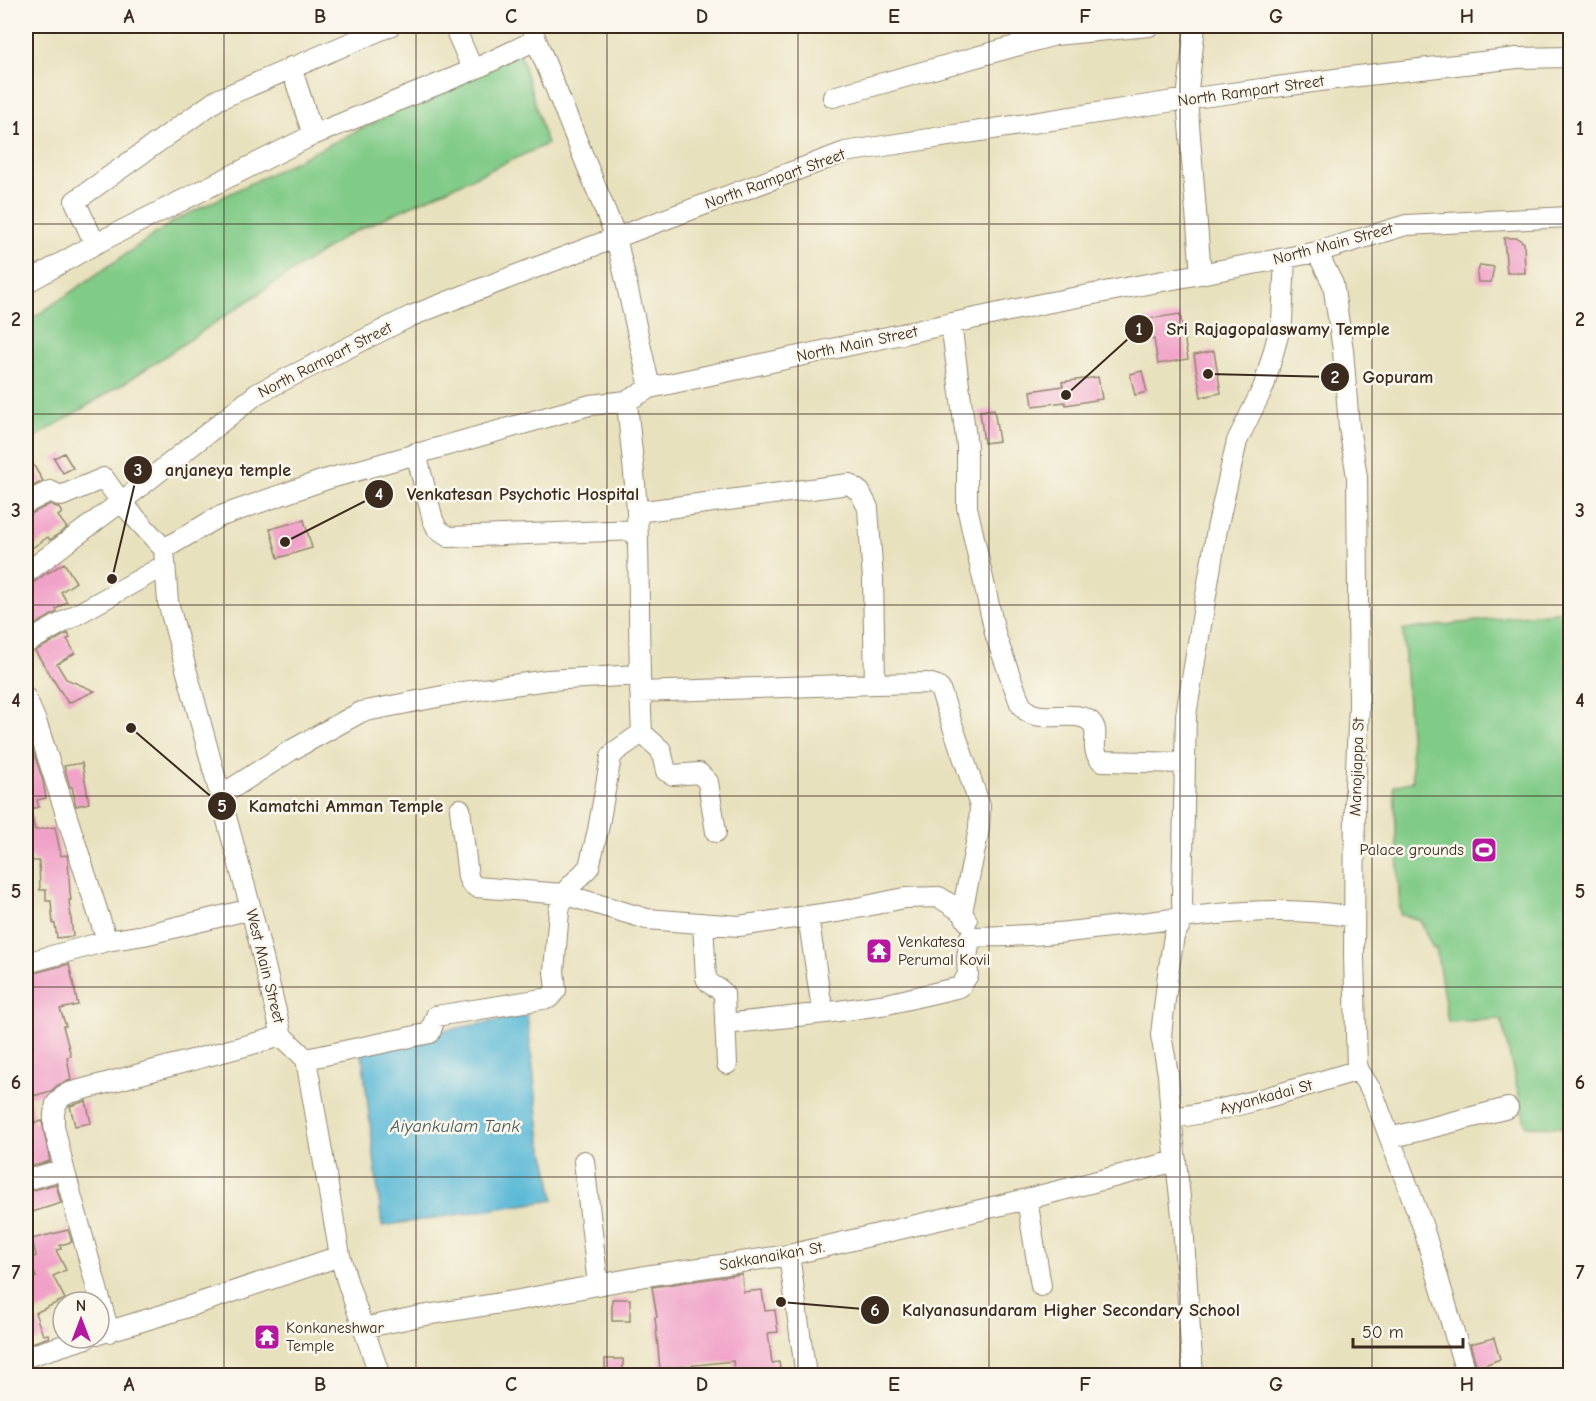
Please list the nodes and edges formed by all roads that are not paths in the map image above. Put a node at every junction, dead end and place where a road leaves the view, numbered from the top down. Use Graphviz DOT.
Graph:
graph roads {
  1 [pos="390,26"];
  2 [pos="454,26"];
  3 [pos="1149,26"];
  4 [pos="1195,26"];
  5 [pos="536,39"];
  6 [pos="1570,57"];
  7 [pos="291,67"];
  8 [pos="473,70"];
  9 [pos="833,97"];
  10 [pos="1187,99"];
  11 [pos="313,135"];
  12 [pos="1570,217"];
  13 [pos="616,237"];
  14 [pos="95,244"];
  15 [pos="1317,252"];
  16 [pos="1285,258"];
  17 [pos="1201,274"];
  18 [pos="26,283"];
  19 [pos="951,323"];
  20 [pos="650,388"];
  21 [pos="627,401"];
  22 [pos="416,453"];
  23 [pos="122,502"];
  24 [pos="26,503"];
  25 [pos="637,521"];
  26 [pos="165,557"];
  27 [pos="26,573"];
  28 [pos="26,643"];
  29 [pos="639,684"];
  30 [pos="874,684"];
  31 [pos="26,698"];
  32 [pos="642,733"];
  33 [pos="1185,763"];
  34 [pos="220,796"];
  35 [pos="460,809"];
  36 [pos="716,832"];
  37 [pos="563,894"];
  38 [pos="251,909"];
  39 [pos="1183,910"];
  40 [pos="962,912"];
  41 [pos="808,916"];
  42 [pos="1354,917"];
  43 [pos="702,923"];
  44 [pos="970,937"];
  45 [pos="107,941"];
  46 [pos="26,963"];
  47 [pos="825,1013"];
  48 [pos="725,1024"];
  49 [pos="282,1036"];
  50 [pos="306,1059"];
  51 [pos="727,1064"];
  52 [pos="1359,1070"];
  53 [pos="1508,1108"];
  54 [pos="1172,1124"];
  55 [pos="1390,1138"];
  56 [pos="584,1161"];
  57 [pos="1176,1161"];
  58 [pos="64,1169"];
  59 [pos="26,1180"];
  60 [pos="1027,1199"];
  61 [pos="789,1255"];
  62 [pos="340,1256"];
  63 [pos="598,1285"];
  64 [pos="1041,1286"];
  65 [pos="94,1290"];
  66 [pos="363,1328"];
  67 [pos="111,1331"];
  68 [pos="51,1349"];
  69 [pos="26,1357"];
  70 [pos="26,1365"];
  71 [pos="31,1376"];
  72 [pos="380,1376"];
  73 [pos="806,1376"];
  74 [pos="1193,1376"];
  75 [pos="1467,1376"];
  1 -- 7 [label="street"];
  2 -- 8 [label="street"];
  3 -- 9 [label="street"];
  4 -- 10 [label="street"];
  5 -- 8 [label="street"];
  5 -- 13 [label="street"];
  6 -- 10 [label="street, North Rampart Street"];
  7 -- 11 [label="street"];
  7 -- 14 [label="street"];
  8 -- 11 [label="street"];
  10 -- 13 [label="street, North Rampart Street"];
  10 -- 17 [label="street"];
  11 -- 14 [label="street"];
  12 -- 15 [label="street, North Main Street"];
  13 -- 20 [label="street"];
  13 -- 23 [label="street, North Rampart Street"];
  14 -- 18 [label="street"];
  15 -- 16 [label="street, North Main Street"];
  15 -- 42 [label="street, Manojiappa St"];
  16 -- 17 [label="street, North Main Street"];
  16 -- 33 [label="street"];
  17 -- 19 [label="street, North Main Street"];
  19 -- 20 [label="street, North Main Street"];
  19 -- 33 [label="street"];
  20 -- 21 [label="street, North Main Street"];
  21 -- 22 [label="street, North Main Street"];
  21 -- 25 [label="street"];
  22 -- 25 [label="street"];
  22 -- 26 [label="street, North Main Street"];
  23 -- 24 [label="street"];
  23 -- 26 [label="street"];
  23 -- 27 [label="street, North Rampart Street"];
  25 -- 29 [label="street"];
  25 -- 30 [label="street"];
  26 -- 28 [label="street, North Main Street"];
  26 -- 34 [label="street, West Main Street"];
  29 -- 30 [label="street"];
  29 -- 32 [label="street"];
  29 -- 34 [label="street"];
  30 -- 40 [label="street"];
  31 -- 45 [label="street"];
  32 -- 36 [label="street"];
  32 -- 37 [label="street"];
  33 -- 39 [label="street"];
  34 -- 38 [label="street, West Main Street"];
  35 -- 37 [label="street"];
  37 -- 43 [label="street"];
  37 -- 50 [label="street"];
  38 -- 45 [label="street"];
  38 -- 49 [label="street, West Main Street"];
  39 -- 42 [label="street"];
  39 -- 44 [label="street"];
  39 -- 54 [label="street"];
  40 -- 41 [label="street"];
  40 -- 44 [label="street"];
  41 -- 43 [label="street"];
  41 -- 47 [label="street"];
  42 -- 52 [label="street, Manojiappa St"];
  43 -- 48 [label="street"];
  44 -- 47 [label="street"];
  45 -- 46 [label="street"];
  47 -- 48 [label="street"];
  48 -- 51 [label="street"];
  49 -- 50 [label="street, West Main Street"];
  49 -- 58 [label="street"];
  50 -- 62 [label="street"];
  52 -- 54 [label="street, Ayyankadai St"];
  52 -- 55 [label="street, Manojiappa St"];
  53 -- 55 [label="street"];
  54 -- 57 [label="street"];
  55 -- 75 [label="street, Manojiappa St"];
  56 -- 63 [label="street"];
  57 -- 60 [label="street, Sakkanaikan St."];
  57 -- 74 [label="street"];
  58 -- 59 [label="street"];
  58 -- 65 [label="street"];
  60 -- 61 [label="street, Sakkanaikan St."];
  60 -- 64 [label="street"];
  61 -- 63 [label="street, Sakkanaikan St."];
  61 -- 73 [label="street"];
  62 -- 66 [label="street"];
  62 -- 67 [label="street"];
  63 -- 66 [label="street, Sakkanaikan St."];
  66 -- 72 [label="street"];
  68 -- 69 [label="street"];
  70 -- 71 [label="street"];
}
